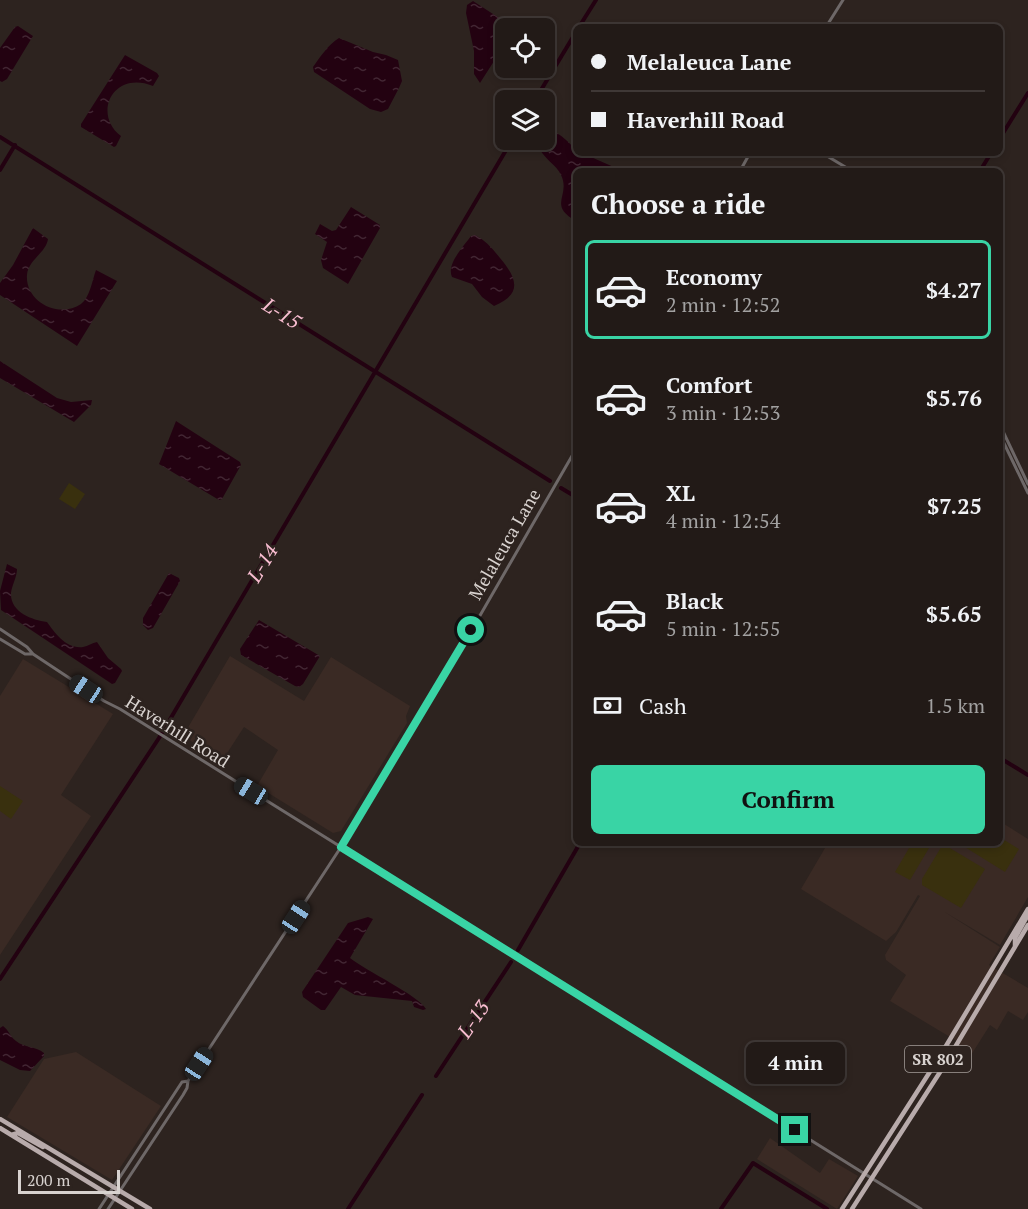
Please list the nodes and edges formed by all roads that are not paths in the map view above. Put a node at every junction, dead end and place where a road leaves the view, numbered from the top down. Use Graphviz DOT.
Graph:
graph roads {
  1 [pos="843,0"];
  2 [pos="828,24"];
  3 [pos="827,156"];
  4 [pos="847,168"];
  5 [pos="1003,431"];
  6 [pos="1003,441"];
  7 [pos="573,453"];
  8 [pos="1028,484"];
  9 [pos="1028,493"];
  10 [pos="0,628"];
  11 [pos="0,639"];
  12 [pos="33,654"];
  13 [pos="341,847"];
  14 [pos="1028,909"];
  15 [pos="1028,915"];
  16 [pos="1028,926"];
  17 [pos="1015,947"];
  18 [pos="188,1080"];
  19 [pos="917,1092"];
  20 [pos="914,1112"];
  21 [pos="0,1119"];
  22 [pos="9,1124"];
  23 [pos="0,1127"];
  24 [pos="11,1135"];
  25 [pos="54,1151"];
  26 [pos="865,1174"];
  27 [pos="872,1178"];
  28 [pos="113,1186"];
  29 [pos="120,1190"];
  30 [pos="108,1194"];
  31 [pos="115,1198"];
  32 [pos="99,1209"];
  33 [pos="108,1209"];
  34 [pos="132,1209"];
  35 [pos="150,1209"];
  36 [pos="842,1209"];
  37 [pos="852,1209"];
  38 [pos="921,1209"];
  1 -- 2 [label="street"];
  3 -- 4 [label="street"];
  5 -- 8 [label="street"];
  6 -- 9 [label="street"];
  7 -- 13 [label="street, Melaleuca Lane"];
  10 -- 12 [label="street, Haverhill Road"];
  11 -- 12 [label="street, Haverhill Road"];
  12 -- 13 [label="street, Haverhill Road"];
  13 -- 18 [label="street, Melaleuca Lane"];
  13 -- 26 [label="street, Haverhill Road"];
  14 -- 19 [label="main road, SR 802"];
  15 -- 17 [label="main road"];
  16 -- 17 [label="main road, SR 802"];
  17 -- 20 [label="main road, SR 802"];
  18 -- 28 [label="street, Melaleuca Lane"];
  18 -- 29 [label="street, Melaleuca Lane"];
  19 -- 20 [label="main road"];
  19 -- 26 [label="main road, SR 802"];
  20 -- 27 [label="main road, SR 802"];
  21 -- 22 [label="main road"];
  22 -- 23 [label="main road"];
  22 -- 25 [label="main road"];
  23 -- 24 [label="main road"];
  24 -- 25 [label="main road"];
  24 -- 30 [label="main road"];
  25 -- 28 [label="main road"];
  26 -- 27 [label="street, Haverhill Road"];
  26 -- 36 [label="main road, SR 802"];
  27 -- 37 [label="main road, SR 802"];
  27 -- 38 [label="street, Haverhill Road"];
  28 -- 29 [label="main road"];
  28 -- 30 [label="street, Melaleuca Lane"];
  29 -- 31 [label="street, Melaleuca Lane"];
  29 -- 35 [label="main road"];
  30 -- 31 [label="main road"];
  30 -- 32 [label="street, Melaleuca Lane"];
  31 -- 33 [label="street, Melaleuca Lane"];
  31 -- 34 [label="main road"];
}
